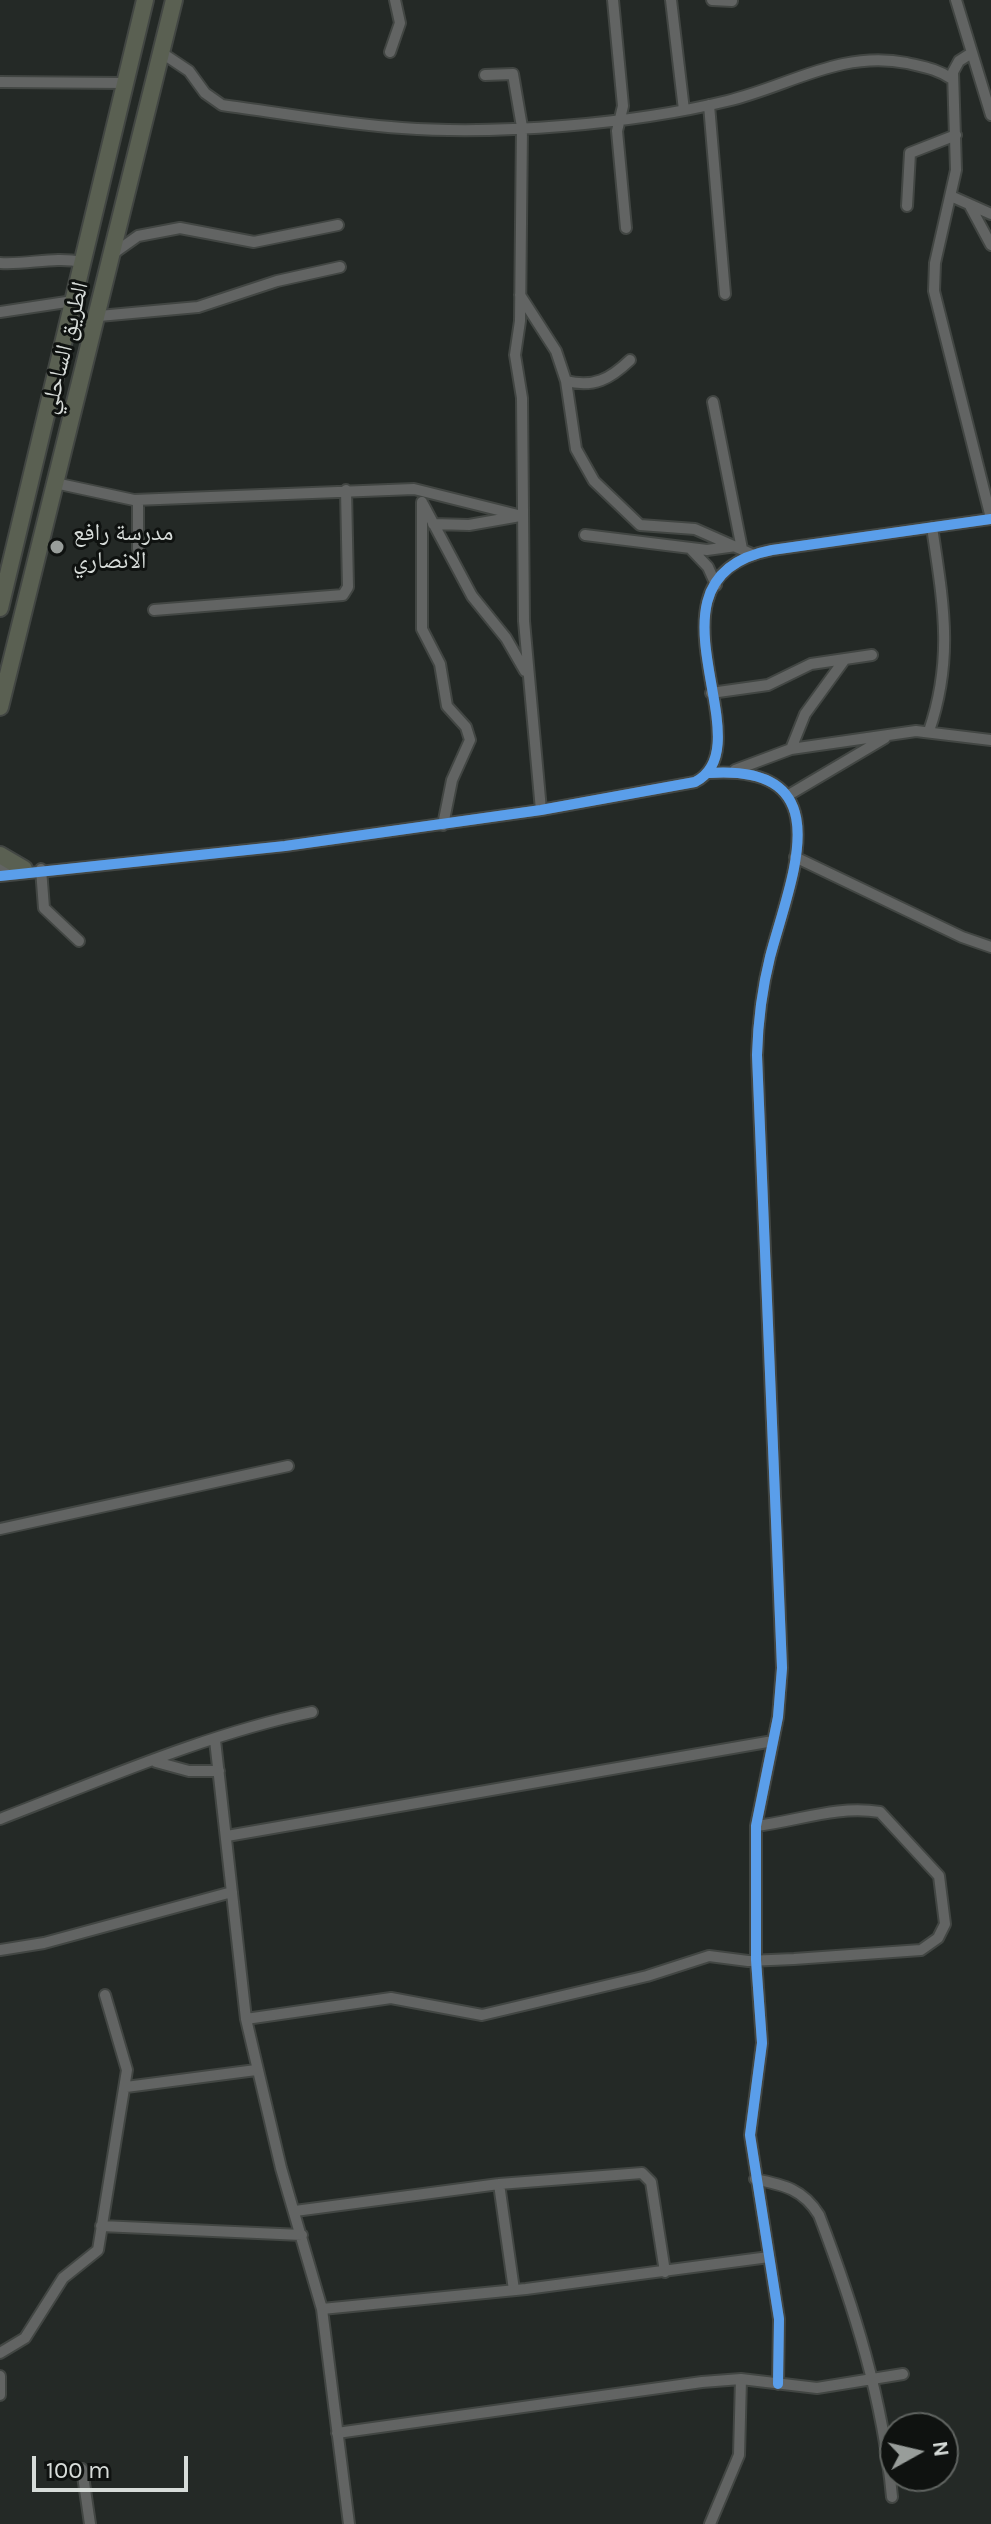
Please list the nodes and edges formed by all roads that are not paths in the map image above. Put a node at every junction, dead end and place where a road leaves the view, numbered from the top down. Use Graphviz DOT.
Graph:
graph roads {
  1 [pos="145,0"];
  2 [pos="174,0"];
  3 [pos="395,0"];
  4 [pos="613,0"];
  5 [pos="671,0"];
  6 [pos="712,0"];
  7 [pos="956,0"];
  8 [pos="732,1"];
  9 [pos="390,52"];
  10 [pos="162,53"];
  11 [pos="970,54"];
  12 [pos="485,75"];
  13 [pos="952,79"];
  14 [pos="0,82"];
  15 [pos="125,83"];
  16 [pos="709,105"];
  17 [pos="684,110"];
  18 [pos="991,115"];
  19 [pos="619,119"];
  20 [pos="522,127"];
  21 [pos="956,135"];
  22 [pos="953,197"];
  23 [pos="969,204"];
  24 [pos="907,206"];
  25 [pos="991,214"];
  26 [pos="338,225"];
  27 [pos="626,228"];
  28 [pos="991,245"];
  29 [pos="114,253"];
  30 [pos="82,262"];
  31 [pos="0,263"];
  32 [pos="340,267"];
  33 [pos="725,294"];
  34 [pos="520,295"];
  35 [pos="73,301"];
  36 [pos="0,312"];
  37 [pos="99,316"];
  38 [pos="630,360"];
  39 [pos="566,381"];
  40 [pos="713,402"];
  41 [pos="55,483"];
  42 [pos="414,489"];
  43 [pos="346,490"];
  44 [pos="138,500"];
  45 [pos="422,502"];
  46 [pos="522,516"];
  47 [pos="991,518"];
  48 [pos="433,524"];
  49 [pos="932,527"];
  50 [pos="585,535"];
  51 [pos="688,547"];
  52 [pos="739,548"];
  53 [pos="138,549"];
  54 [pos="754,555"];
  55 [pos="716,585"];
  56 [pos="2,588"];
  57 [pos="0,608"];
  58 [pos="154,610"];
  59 [pos="872,655"];
  60 [pos="845,659"];
  61 [pos="528,677"];
  62 [pos="711,693"];
  63 [pos="0,707"];
  64 [pos="929,731"];
  65 [pos="890,735"];
  66 [pos="991,740"];
  67 [pos="791,749"];
  68 [pos="733,771"];
  69 [pos="709,773"];
  70 [pos="787,796"];
  71 [pos="541,810"];
  72 [pos="443,825"];
  73 [pos="0,855"];
  74 [pos="795,857"];
  75 [pos="0,868"];
  76 [pos="33,870"];
  77 [pos="0,876"];
  78 [pos="79,941"];
  79 [pos="991,947"];
  80 [pos="288,1466"];
  81 [pos="0,1529"];
  82 [pos="312,1712"];
  83 [pos="215,1740"];
  84 [pos="773,1741"];
  85 [pos="156,1762"];
  86 [pos="219,1771"];
  87 [pos="0,1819"];
  88 [pos="756,1826"];
  89 [pos="227,1836"];
  90 [pos="232,1892"];
  91 [pos="0,1950"];
  92 [pos="756,1960"];
  93 [pos="105,1995"];
  94 [pos="246,2019"];
  95 [pos="256,2070"];
  96 [pos="126,2087"];
  97 [pos="755,2179"];
  98 [pos="499,2184"];
  99 [pos="295,2211"];
  100 [pos="101,2226"];
  101 [pos="302,2235"];
  102 [pos="769,2257"];
  103 [pos="665,2272"];
  104 [pos="514,2290"];
  105 [pos="322,2309"];
  106 [pos="0,2353"];
  107 [pos="903,2374"];
  108 [pos="0,2376"];
  109 [pos="741,2379"];
  110 [pos="874,2379"];
  111 [pos="778,2384"];
  112 [pos="0,2395"];
  113 [pos="337,2433"];
  114 [pos="82,2469"];
  115 [pos="892,2497"];
  116 [pos="90,2524"];
  117 [pos="349,2524"];
  118 [pos="710,2524"];
  1 -- 15 [label="highway, الطريق الساحلي"];
  2 -- 10 [label="highway, الطريق الساحلي"];
  3 -- 9 [label="street"];
  4 -- 19 [label="street"];
  5 -- 17 [label="street"];
  6 -- 8 [label="street"];
  7 -- 11 [label="street"];
  10 -- 20 [label="street"];
  10 -- 29 [label="highway, الطريق الساحلي"];
  11 -- 13 [label="street"];
  11 -- 18 [label="street"];
  12 -- 20 [label="street"];
  13 -- 16 [label="street"];
  13 -- 21 [label="street"];
  14 -- 15 [label="street"];
  15 -- 30 [label="highway, الطريق الساحلي"];
  16 -- 17 [label="street"];
  16 -- 33 [label="street"];
  17 -- 19 [label="street"];
  19 -- 20 [label="street"];
  19 -- 27 [label="street"];
  20 -- 34 [label="street"];
  21 -- 22 [label="street"];
  21 -- 24 [label="street"];
  22 -- 23 [label="street"];
  22 -- 47 [label="street"];
  23 -- 25 [label="street"];
  23 -- 28 [label="street"];
  26 -- 29 [label="street"];
  29 -- 37 [label="highway, الطريق الساحلي"];
  30 -- 31 [label="street"];
  30 -- 35 [label="highway, الطريق الساحلي"];
  32 -- 37 [label="street"];
  34 -- 39 [label="street"];
  34 -- 46 [label="street"];
  35 -- 36 [label="street"];
  35 -- 56 [label="highway, الطريق الساحلي"];
  37 -- 41 [label="highway, الطريق الساحلي"];
  38 -- 39 [label="street"];
  39 -- 52 [label="street"];
  40 -- 52 [label="street"];
  41 -- 44 [label="street"];
  41 -- 63 [label="highway, الطريق الساحلي"];
  42 -- 43 [label="street"];
  42 -- 45 [label="street"];
  42 -- 46 [label="street"];
  43 -- 44 [label="street"];
  43 -- 58 [label="street"];
  44 -- 53 [label="street"];
  45 -- 48 [label="street"];
  45 -- 72 [label="street"];
  46 -- 48 [label="street"];
  46 -- 61 [label="street"];
  47 -- 49 [label="street"];
  48 -- 61 [label="street"];
  49 -- 54 [label="street"];
  49 -- 64 [label="street"];
  50 -- 51 [label="street"];
  51 -- 52 [label="street"];
  51 -- 55 [label="street"];
  52 -- 54 [label="street"];
  54 -- 55 [label="street"];
  55 -- 62 [label="street"];
  56 -- 57 [label="highway, الطريق الساحلي"];
  59 -- 60 [label="street"];
  60 -- 62 [label="street"];
  60 -- 67 [label="street"];
  61 -- 71 [label="street"];
  62 -- 69 [label="street"];
  64 -- 65 [label="street"];
  64 -- 66 [label="street"];
  65 -- 67 [label="street"];
  65 -- 70 [label="street"];
  67 -- 68 [label="street"];
  68 -- 69 [label="street"];
  68 -- 70 [label="street"];
  69 -- 71 [label="street"];
  70 -- 74 [label="street"];
  71 -- 72 [label="street"];
  72 -- 76 [label="street"];
  73 -- 76 [label="highway"];
  74 -- 79 [label="street"];
  74 -- 84 [label="street"];
  75 -- 76 [label="street"];
  76 -- 77 [label="street"];
  76 -- 78 [label="street"];
  80 -- 81 [label="street"];
  82 -- 83 [label="street"];
  83 -- 85 [label="street"];
  83 -- 86 [label="street"];
  84 -- 88 [label="street"];
  84 -- 89 [label="street"];
  85 -- 86 [label="street"];
  85 -- 87 [label="street"];
  86 -- 89 [label="street"];
  88 -- 92 [label="street"];
  88 -- 92 [label="street"];
  89 -- 90 [label="street"];
  90 -- 91 [label="street"];
  90 -- 94 [label="street"];
  92 -- 94 [label="street"];
  92 -- 97 [label="street"];
  93 -- 96 [label="street"];
  94 -- 95 [label="street"];
  95 -- 96 [label="street"];
  95 -- 99 [label="street"];
  96 -- 100 [label="street"];
  97 -- 102 [label="street"];
  97 -- 110 [label="street"];
  98 -- 99 [label="street"];
  98 -- 103 [label="street"];
  98 -- 104 [label="street"];
  99 -- 101 [label="street"];
  100 -- 101 [label="street"];
  100 -- 106 [label="street"];
  101 -- 105 [label="street"];
  102 -- 103 [label="street"];
  102 -- 111 [label="street"];
  103 -- 104 [label="street"];
  104 -- 105 [label="street"];
  105 -- 113 [label="street"];
  107 -- 110 [label="street"];
  108 -- 112 [label="street"];
  109 -- 111 [label="street"];
  109 -- 113 [label="street"];
  109 -- 118 [label="street"];
  110 -- 111 [label="street"];
  110 -- 115 [label="street"];
  113 -- 117 [label="street"];
  114 -- 116 [label="street"];
}
